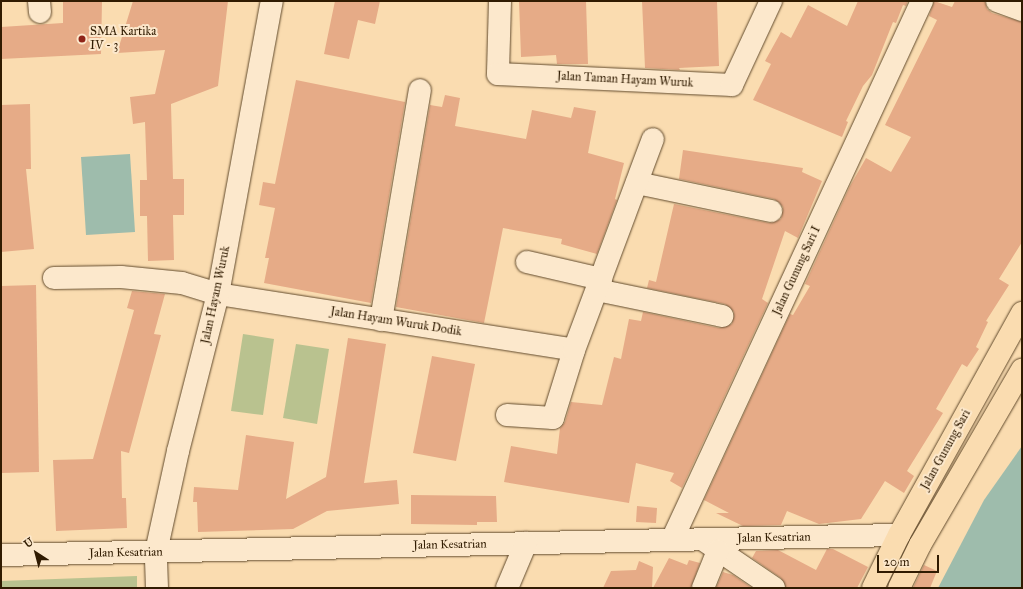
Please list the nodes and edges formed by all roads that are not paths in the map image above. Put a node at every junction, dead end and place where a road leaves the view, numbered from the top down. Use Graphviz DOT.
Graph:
graph roads {
  1 [pos="272,1"];
  2 [pos="500,1"];
  3 [pos="771,1"];
  4 [pos="922,1"];
  5 [pos="997,1"];
  6 [pos="1022,10"];
  7 [pos="420,90"];
  8 [pos="653,139"];
  9 [pos="637,183"];
  10 [pos="771,211"];
  11 [pos="527,262"];
  12 [pos="54,278"];
  13 [pos="599,285"];
  14 [pos="218,294"];
  15 [pos="1022,313"];
  16 [pos="722,316"];
  17 [pos="381,320"];
  18 [pos="574,350"];
  19 [pos="1022,370"];
  20 [pos="507,415"];
  21 [pos="899,535"];
  22 [pos="672,540"];
  23 [pos="526,543"];
  24 [pos="710,545"];
  25 [pos="156,552"];
  26 [pos="1,556"];
  27 [pos="157,588"];
  28 [pos="507,588"];
  29 [pos="703,588"];
  30 [pos="774,588"];
  31 [pos="873,588"];
  32 [pos="899,588"];
  1 -- 14 [label="street, Jalan Hayam Wuruk"];
  2 -- 3 [label="street, Jalan Taman Hayam Wuruk"];
  4 -- 22 [label="street, Jalan Gunung Sari I"];
  5 -- 6 [label="street"];
  7 -- 17 [label="street"];
  8 -- 9 [label="street"];
  9 -- 10 [label="street"];
  9 -- 13 [label="street"];
  11 -- 13 [label="street"];
  12 -- 14 [label="street, Jalan Hayam Wuruk Dodik"];
  13 -- 16 [label="street"];
  13 -- 18 [label="street"];
  14 -- 17 [label="street, Jalan Hayam Wuruk Dodik"];
  14 -- 25 [label="street, Jalan Hayam Wuruk"];
  15 -- 21 [label="main road, Jalan Gunung Sari"];
  17 -- 18 [label="street, Jalan Hayam Wuruk Dodik"];
  18 -- 20 [label="street"];
  19 -- 32 [label="main road, Jalan Gunung Sari"];
  21 -- 24 [label="street, Jalan Kesatrian"];
  21 -- 31 [label="main road, Jalan Gunung Sari"];
  22 -- 23 [label="street, Jalan Kesatrian"];
  22 -- 24 [label="street, Jalan Kesatrian"];
  23 -- 25 [label="street, Jalan Kesatrian"];
  23 -- 28 [label="street"];
  24 -- 29 [label="street"];
  24 -- 30 [label="street"];
  25 -- 26 [label="street, Jalan Kesatrian"];
  25 -- 27 [label="street, Jalan Hayam Wuruk"];
}
